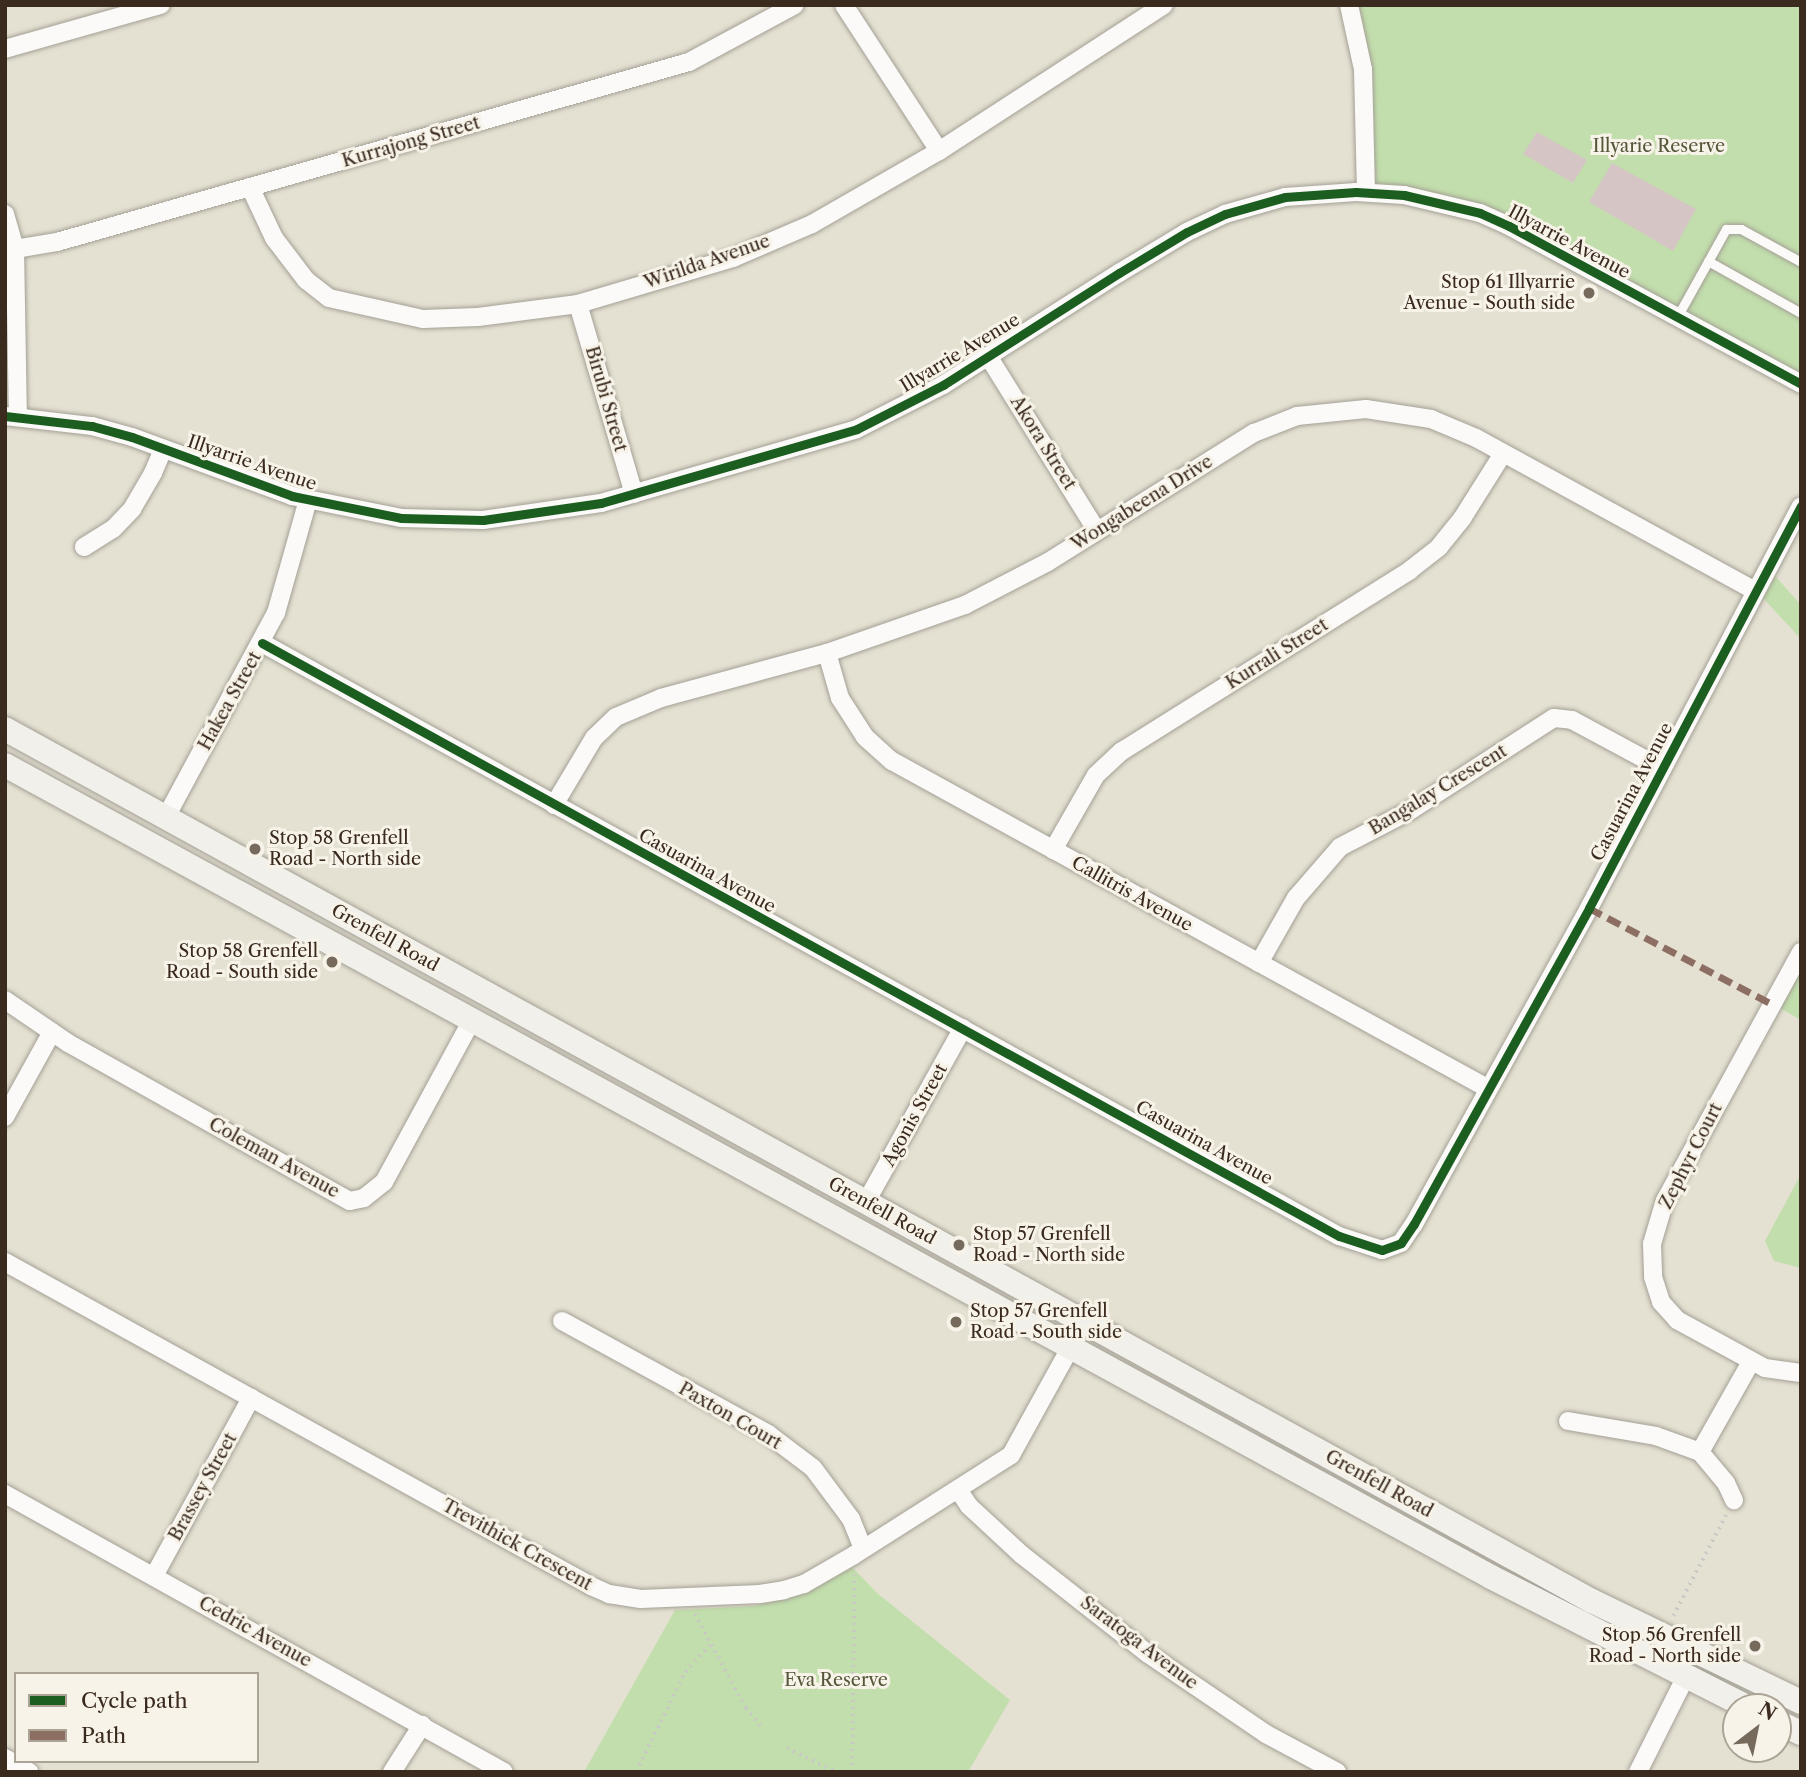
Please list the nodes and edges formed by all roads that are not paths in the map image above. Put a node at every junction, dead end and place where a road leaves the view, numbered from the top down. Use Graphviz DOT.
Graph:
graph roads {
  1 [pos="161,5"];
  2 [pos="795,5"];
  3 [pos="844,5"];
  4 [pos="1164,5"];
  5 [pos="1349,5"];
  6 [pos="5,49"];
  7 [pos="939,150"];
  8 [pos="250,187"];
  9 [pos="1366,192"];
  10 [pos="5,214"];
  11 [pos="15,249"];
  12 [pos="1708,261"];
  13 [pos="1801,262"];
  14 [pos="578,304"];
  15 [pos="1801,313"];
  16 [pos="1677,317"];
  17 [pos="988,356"];
  18 [pos="1801,384"];
  19 [pos="12,416"];
  20 [pos="163,449"];
  21 [pos="1502,455"];
  22 [pos="634,494"];
  23 [pos="308,500"];
  24 [pos="1801,506"];
  25 [pos="1097,531"];
  26 [pos="83,547"];
  27 [pos="1755,591"];
  28 [pos="262,643"];
  29 [pos="827,653"];
  30 [pos="5,729"];
  31 [pos="5,765"];
  32 [pos="1661,768"];
  33 [pos="554,805"];
  34 [pos="166,817"];
  35 [pos="1053,850"];
  36 [pos="1801,952"];
  37 [pos="1259,963"];
  38 [pos="486,994"];
  39 [pos="5,1000"];
  40 [pos="472,1020"];
  41 [pos="963,1028"];
  42 [pos="52,1032"];
  43 [pos="1487,1088"];
  44 [pos="5,1117"];
  45 [pos="866,1202"];
  46 [pos="851,1229"];
  47 [pos="5,1262"];
  48 [pos="562,1321"];
  49 [pos="1084,1322"];
  50 [pos="1070,1348"];
  51 [pos="1751,1362"];
  52 [pos="1801,1373"];
  53 [pos="251,1398"];
  54 [pos="1568,1420"];
  55 [pos="1700,1452"];
  56 [pos="959,1491"];
  57 [pos="5,1494"];
  58 [pos="1734,1500"];
  59 [pos="859,1552"];
  60 [pos="154,1576"];
  61 [pos="1686,1676"];
  62 [pos="1722,1694"];
  63 [pos="1801,1702"];
  64 [pos="422,1725"];
  65 [pos="5,1758"];
  66 [pos="29,1772"];
  67 [pos="392,1772"];
  68 [pos="504,1772"];
  69 [pos="1338,1772"];
  70 [pos="1638,1772"];
  1 -- 6 [label="street"];
  2 -- 8 [label="street, Kurrajong Street"];
  3 -- 7 [label="street"];
  4 -- 7 [label="street, Wirilda Avenue"];
  5 -- 9 [label="street"];
  7 -- 14 [label="street, Wirilda Avenue"];
  8 -- 11 [label="street, Kurrajong Street"];
  8 -- 14 [label="street, Wirilda Avenue"];
  9 -- 16 [label="street, Illyarrie Avenue"];
  9 -- 17 [label="street, Illyarrie Avenue"];
  10 -- 11 [label="street"];
  11 -- 19 [label="street"];
  12 -- 13 [label="lane"];
  12 -- 15 [label="lane"];
  12 -- 16 [label="lane"];
  14 -- 22 [label="street, Birubi Street"];
  16 -- 18 [label="street, Illyarrie Avenue"];
  17 -- 22 [label="street, Illyarrie Avenue"];
  17 -- 25 [label="street, Akora Street"];
  19 -- 20 [label="street, Illyarrie Avenue"];
  20 -- 23 [label="street, Illyarrie Avenue"];
  20 -- 26 [label="street"];
  21 -- 25 [label="street, Wongabeena Drive"];
  21 -- 27 [label="street, Wongabeena Drive"];
  21 -- 35 [label="street, Kurrali Street"];
  22 -- 23 [label="street, Illyarrie Avenue"];
  23 -- 28 [label="street, Hakea Street"];
  24 -- 27 [label="street, Casuarina Avenue"];
  25 -- 29 [label="street, Wongabeena Drive"];
  27 -- 32 [label="street, Casuarina Avenue"];
  28 -- 33 [label="street, Casuarina Avenue"];
  28 -- 34 [label="street, Hakea Street"];
  29 -- 33 [label="street, Wongabeena Drive"];
  29 -- 35 [label="street, Callitris Avenue"];
  30 -- 34 [label="main road, Grenfell Road"];
  31 -- 40 [label="main road, Grenfell Road"];
  32 -- 37 [label="street, Bangalay Crescent"];
  32 -- 43 [label="street, Casuarina Avenue"];
  33 -- 41 [label="street, Casuarina Avenue"];
  34 -- 38 [label="main road, Grenfell Road"];
  35 -- 37 [label="street, Callitris Avenue"];
  36 -- 51 [label="street, Zephyr Court"];
  37 -- 43 [label="street, Callitris Avenue"];
  38 -- 40 [label="main road"];
  38 -- 45 [label="main road, Grenfell Road"];
  39 -- 42 [label="street, Coleman Avenue"];
  40 -- 42 [label="street, Coleman Avenue"];
  40 -- 46 [label="main road, Grenfell Road"];
  41 -- 43 [label="street, Casuarina Avenue"];
  41 -- 45 [label="street, Agonis Street"];
  42 -- 44 [label="street"];
  45 -- 46 [label="main road"];
  45 -- 49 [label="main road, Grenfell Road"];
  46 -- 50 [label="main road, Grenfell Road"];
  47 -- 53 [label="street, Trevithick Crescent"];
  48 -- 59 [label="street, Paxton Court"];
  49 -- 50 [label="main road"];
  49 -- 63 [label="main road, Grenfell Road"];
  50 -- 56 [label="street, Trevithick Crescent"];
  50 -- 61 [label="main road, Grenfell Road"];
  51 -- 52 [label="street, Zephyr Court"];
  51 -- 55 [label="street"];
  53 -- 59 [label="street, Trevithick Crescent"];
  53 -- 60 [label="street, Brassey Street"];
  54 -- 55 [label="street"];
  55 -- 58 [label="street"];
  56 -- 59 [label="street, Trevithick Crescent"];
  56 -- 69 [label="street, Saratoga Avenue"];
  57 -- 60 [label="street, Cedric Avenue"];
  60 -- 64 [label="street, Cedric Avenue"];
  61 -- 62 [label="main road, Grenfell Road"];
  61 -- 70 [label="street"];
  64 -- 67 [label="street"];
  64 -- 68 [label="street, Cedric Avenue"];
  65 -- 66 [label="street"];
}
